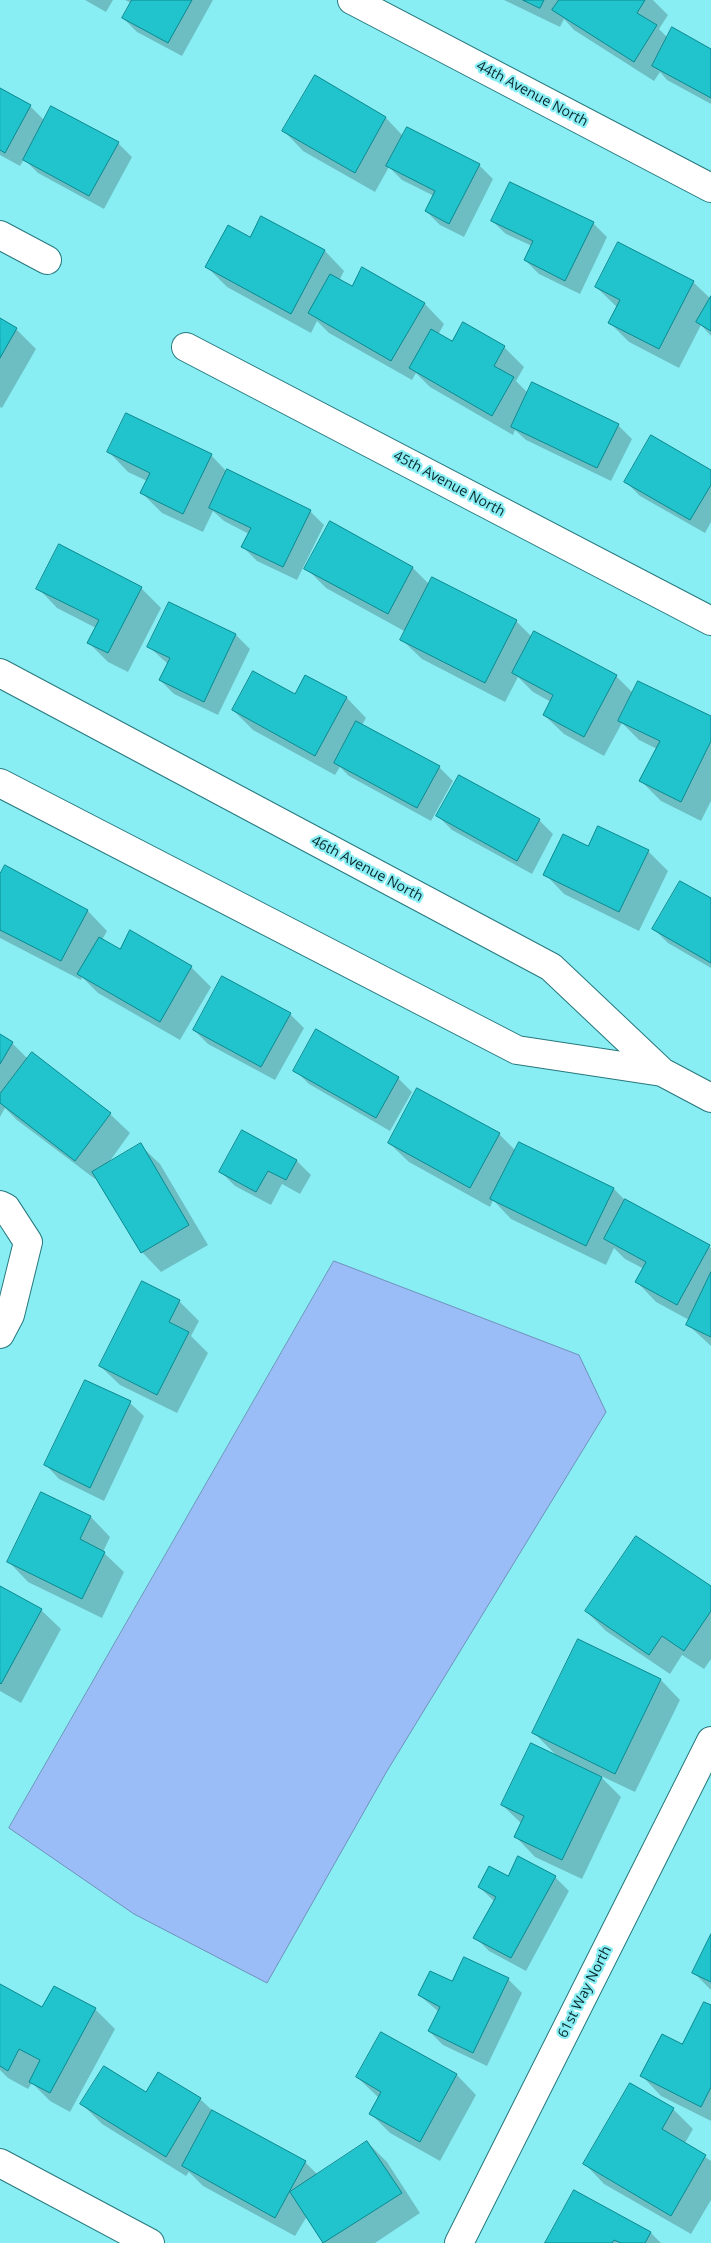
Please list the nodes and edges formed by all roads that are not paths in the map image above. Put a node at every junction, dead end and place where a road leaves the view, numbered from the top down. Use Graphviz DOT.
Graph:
graph roads {
  1 [pos="352,0"];
  2 [pos="711,188"];
  3 [pos="0,235"];
  4 [pos="47,260"];
  5 [pos="186,347"];
  6 [pos="711,621"];
  7 [pos="0,672"];
  8 [pos="0,783"];
  9 [pos="662,1072"];
  10 [pos="711,1098"];
  11 [pos="0,1205"];
  12 [pos="0,1334"];
  13 [pos="711,1741"];
  14 [pos="0,2163"];
  15 [pos="150,2243"];
  16 [pos="459,2243"];
  1 -- 2 [label="street, 44th Avenue North"];
  3 -- 4 [label="street"];
  5 -- 6 [label="street, 45th Avenue North"];
  7 -- 9 [label="street, 46th Avenue North"];
  8 -- 9 [label="street"];
  9 -- 10 [label="street, 46th Avenue North"];
  11 -- 12 [label="street"];
  13 -- 16 [label="street, 61st Way North"];
  14 -- 15 [label="street"];
}
